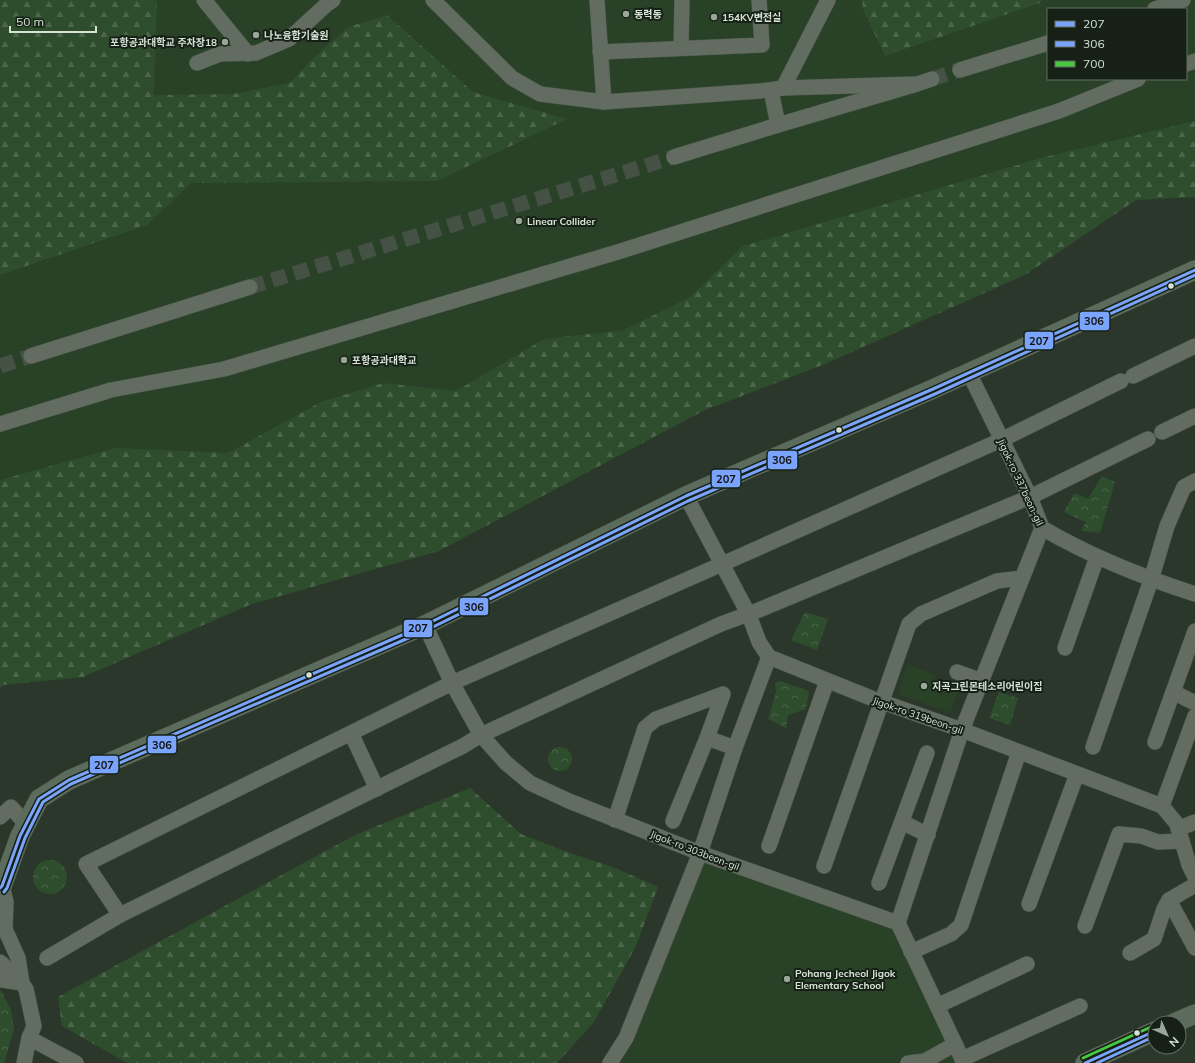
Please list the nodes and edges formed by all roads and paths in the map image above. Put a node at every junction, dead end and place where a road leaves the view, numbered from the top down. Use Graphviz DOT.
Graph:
graph roads {
  1 [pos="204,0"];
  2 [pos="333,0"];
  3 [pos="433,0"];
  4 [pos="597,0"];
  5 [pos="682,0"];
  6 [pos="759,0"];
  7 [pos="828,0"];
  8 [pos="1183,0"];
  9 [pos="1158,8"];
  10 [pos="1047,43"];
  11 [pos="681,48"];
  12 [pos="600,52"];
  13 [pos="248,54"];
  14 [pos="196,64"];
  15 [pos="960,70"];
  16 [pos="932,79"];
  17 [pos="1135,80"];
  18 [pos="917,84"];
  19 [pos="777,89"];
  20 [pos="604,102"];
  21 [pos="778,124"];
  22 [pos="674,157"];
  23 [pos="1195,270"];
  24 [pos="250,287"];
  25 [pos="1195,346"];
  26 [pos="31,356"];
  27 [pos="969,373"];
  28 [pos="1195,416"];
  29 [pos="0,424"];
  30 [pos="1002,440"];
  31 [pos="1195,481"];
  32 [pos="686,496"];
  33 [pos="1030,497"];
  34 [pos="1042,528"];
  35 [pos="1097,557"];
  36 [pos="723,564"];
  37 [pos="1022,578"];
  38 [pos="1151,580"];
  39 [pos="1195,594"];
  40 [pos="749,615"];
  41 [pos="425,625"];
  42 [pos="1195,631"];
  43 [pos="1065,648"];
  44 [pos="769,657"];
  45 [pos="957,672"];
  46 [pos="827,680"];
  47 [pos="982,681"];
  48 [pos="452,683"];
  49 [pos="1173,692"];
  50 [pos="882,702"];
  51 [pos="1195,703"];
  52 [pos="1195,716"];
  53 [pos="962,730"];
  54 [pos="351,733"];
  55 [pos="481,735"];
  56 [pos="707,738"];
  57 [pos="1154,742"];
  58 [pos="1092,747"];
  59 [pos="735,748"];
  60 [pos="1019,752"];
  61 [pos="927,753"];
  62 [pos="1077,774"];
  63 [pos="377,789"];
  64 [pos="1162,806"];
  65 [pos="0,817"];
  66 [pos="615,820"];
  67 [pos="673,821"];
  68 [pos="902,822"];
  69 [pos="1195,822"];
  70 [pos="26,824"];
  71 [pos="928,834"];
  72 [pos="1180,835"];
  73 [pos="769,846"];
  74 [pos="700,854"];
  75 [pos="824,866"];
  76 [pos="1195,877"];
  77 [pos="879,883"];
  78 [pos="1195,885"];
  79 [pos="1,887"];
  80 [pos="1169,900"];
  81 [pos="1028,904"];
  82 [pos="120,915"];
  83 [pos="898,923"];
  84 [pos="1085,926"];
  85 [pos="1195,948"];
  86 [pos="911,952"];
  87 [pos="1130,952"];
  88 [pos="47,958"];
  89 [pos="0,962"];
  90 [pos="1028,964"];
  91 [pos="0,978"];
  92 [pos="22,983"];
  93 [pos="937,1006"];
  94 [pos="1080,1006"];
  95 [pos="1147,1036"];
  96 [pos="29,1038"];
  97 [pos="955,1044"];
  98 [pos="1114,1057"];
  99 [pos="963,1061"];
  100 [pos="925,1062"];
  101 [pos="24,1063"];
  102 [pos="76,1063"];
  103 [pos="610,1063"];
  104 [pos="908,1063"];
  105 [pos="1085,1063"];
  1 -- 13 [label="street"];
  2 -- 13 [label="street"];
  3 -- 20 [label="street"];
  4 -- 12 [label="street"];
  5 -- 11 [label="street"];
  6 -- 11 [label="street"];
  7 -- 19 [label="street"];
  8 -- 9 [label="street"];
  10 -- 15 [label="street"];
  11 -- 12 [label="street"];
  12 -- 20 [label="street"];
  13 -- 14 [label="street"];
  16 -- 18 [label="street"];
  17 -- 29 [label="street"];
  18 -- 19 [label="street"];
  18 -- 21 [label="street"];
  19 -- 20 [label="street"];
  19 -- 21 [label="street"];
  21 -- 22 [label="street"];
  23 -- 27 [label="main road"];
  24 -- 26 [label="street"];
  25 -- 30 [label="street"];
  27 -- 30 [label="street, Jigok-ro 337beon-gil"];
  27 -- 32 [label="main road"];
  28 -- 33 [label="street"];
  30 -- 33 [label="street, Jigok-ro 337beon-gil"];
  30 -- 36 [label="street"];
  31 -- 38 [label="street"];
  32 -- 36 [label="street"];
  32 -- 41 [label="main road"];
  33 -- 34 [label="street, Jigok-ro 337beon-gil"];
  33 -- 40 [label="street"];
  34 -- 35 [label="street, Jigok-ro 337beon-gil"];
  34 -- 37 [label="street"];
  35 -- 38 [label="street, Jigok-ro 337beon-gil"];
  35 -- 43 [label="street"];
  36 -- 40 [label="street"];
  36 -- 48 [label="street"];
  37 -- 47 [label="street"];
  37 -- 50 [label="street"];
  38 -- 39 [label="street, Jigok-ro 337beon-gil"];
  38 -- 58 [label="street"];
  40 -- 44 [label="street"];
  40 -- 55 [label="street"];
  41 -- 48 [label="street, Jigok-ro 303beon-gil"];
  41 -- 70 [label="main road"];
  42 -- 49 [label="street"];
  44 -- 46 [label="street, Jigok-ro 319beon-gil"];
  44 -- 59 [label="street"];
  45 -- 47 [label="street"];
  46 -- 50 [label="street, Jigok-ro 319beon-gil"];
  46 -- 73 [label="street"];
  47 -- 53 [label="street"];
  48 -- 54 [label="street"];
  48 -- 55 [label="street, Jigok-ro 303beon-gil"];
  49 -- 51 [label="street"];
  49 -- 57 [label="street"];
  50 -- 53 [label="street, Jigok-ro 319beon-gil"];
  50 -- 75 [label="street"];
  52 -- 64 [label="street"];
  53 -- 60 [label="street, Jigok-ro 319beon-gil"];
  53 -- 71 [label="street"];
  54 -- 63 [label="street"];
  54 -- 82 [label="street"];
  55 -- 63 [label="street"];
  55 -- 66 [label="street, Jigok-ro 303beon-gil"];
  56 -- 59 [label="street"];
  56 -- 66 [label="street"];
  56 -- 67 [label="street"];
  59 -- 74 [label="street"];
  60 -- 62 [label="street, Jigok-ro 319beon-gil"];
  60 -- 86 [label="street"];
  61 -- 68 [label="street"];
  62 -- 64 [label="street, Jigok-ro 319beon-gil"];
  62 -- 81 [label="street"];
  63 -- 82 [label="street"];
  64 -- 72 [label="street, Jigok-ro 319beon-gil"];
  65 -- 70 [label="street"];
  66 -- 74 [label="street, Jigok-ro 303beon-gil"];
  68 -- 71 [label="street"];
  68 -- 77 [label="street"];
  69 -- 72 [label="street"];
  70 -- 79 [label="main road"];
  71 -- 83 [label="street"];
  72 -- 76 [label="street, Jigok-ro 319beon-gil"];
  72 -- 84 [label="street"];
  74 -- 83 [label="street, Jigok-ro 303beon-gil"];
  74 -- 103 [label="street"];
  78 -- 80 [label="street"];
  79 -- 92 [label="street"];
  80 -- 85 [label="street"];
  80 -- 87 [label="street"];
  82 -- 88 [label="street"];
  83 -- 86 [label="street"];
  86 -- 93 [label="street"];
  89 -- 92 [label="street"];
  90 -- 93 [label="street"];
  91 -- 92 [label="street"];
  92 -- 96 [label="street"];
  93 -- 97 [label="street"];
  94 -- 99 [label="street"];
  95 -- 98 [label="main road"];
  96 -- 101 [label="street"];
  96 -- 102 [label="street"];
  97 -- 99 [label="street"];
  97 -- 100 [label="street"];
  98 -- 105 [label="main road"];
  100 -- 104 [label="street"];
}
